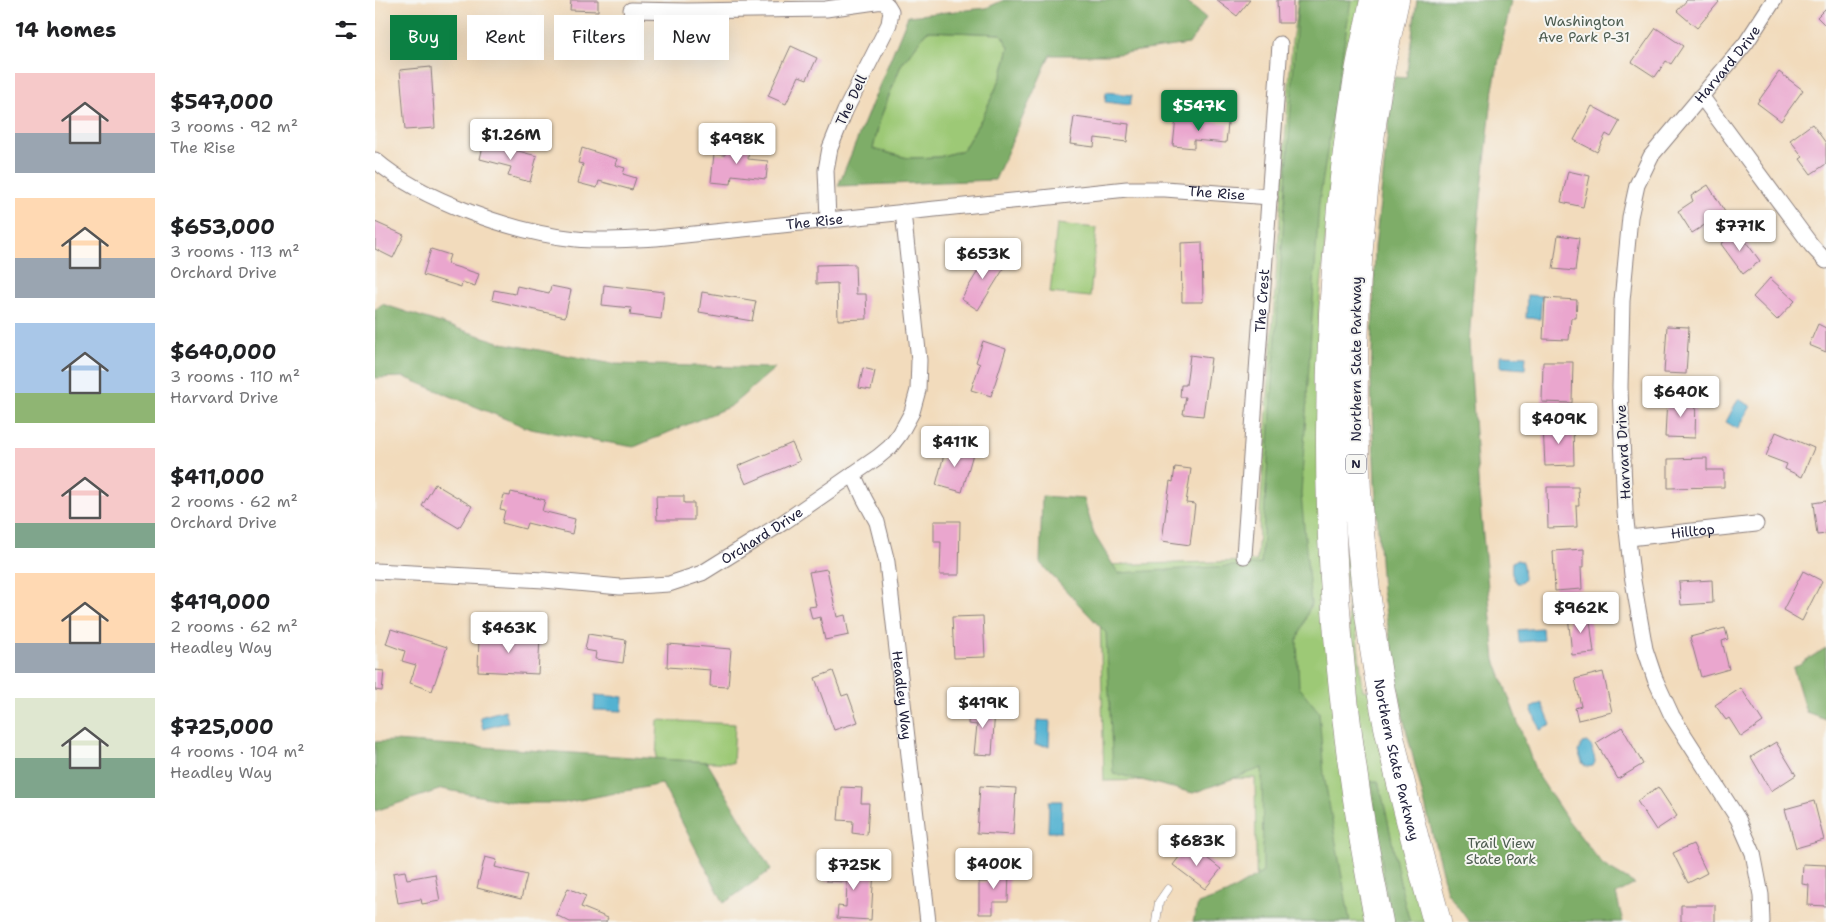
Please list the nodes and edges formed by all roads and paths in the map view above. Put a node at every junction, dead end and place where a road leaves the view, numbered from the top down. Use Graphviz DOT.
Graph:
graph roads {
  1 [pos="1374,0"];
  2 [pos="1395,0"];
  3 [pos="1774,0"];
  4 [pos="631,10"];
  5 [pos="1280,44"];
  6 [pos="1701,96"];
  7 [pos="375,160"];
  8 [pos="1270,197"];
  9 [pos="903,212"];
  10 [pos="828,219"];
  11 [pos="1826,261"];
  12 [pos="853,474"];
  13 [pos="1756,524"];
  14 [pos="1629,538"];
  15 [pos="1244,556"];
  16 [pos="375,571"];
  17 [pos="1168,890"];
  18 [pos="928,922"];
  19 [pos="1156,922"];
  20 [pos="1379,922"];
  21 [pos="1437,922"];
  22 [pos="1762,922"];
  1 -- 20 [label="highway, Northern State Parkway / N"];
  2 -- 21 [label="highway, Northern State Parkway / N"];
  3 -- 6 [label="street, Harvard Drive"];
  4 -- 10 [label="street, The Dell"];
  5 -- 8 [label="street, The Crest"];
  6 -- 11 [label="street"];
  6 -- 14 [label="street, Harvard Drive"];
  7 -- 10 [label="street, The Rise"];
  8 -- 9 [label="street, The Rise"];
  8 -- 15 [label="street, The Crest"];
  9 -- 10 [label="street, The Rise"];
  9 -- 12 [label="street, Orchard Drive"];
  12 -- 16 [label="street, Orchard Drive"];
  12 -- 18 [label="street, Headley Way"];
  13 -- 14 [label="street, Hilltop"];
  14 -- 22 [label="street, Harvard Drive"];
  17 -- 19 [label="lane"];
}
